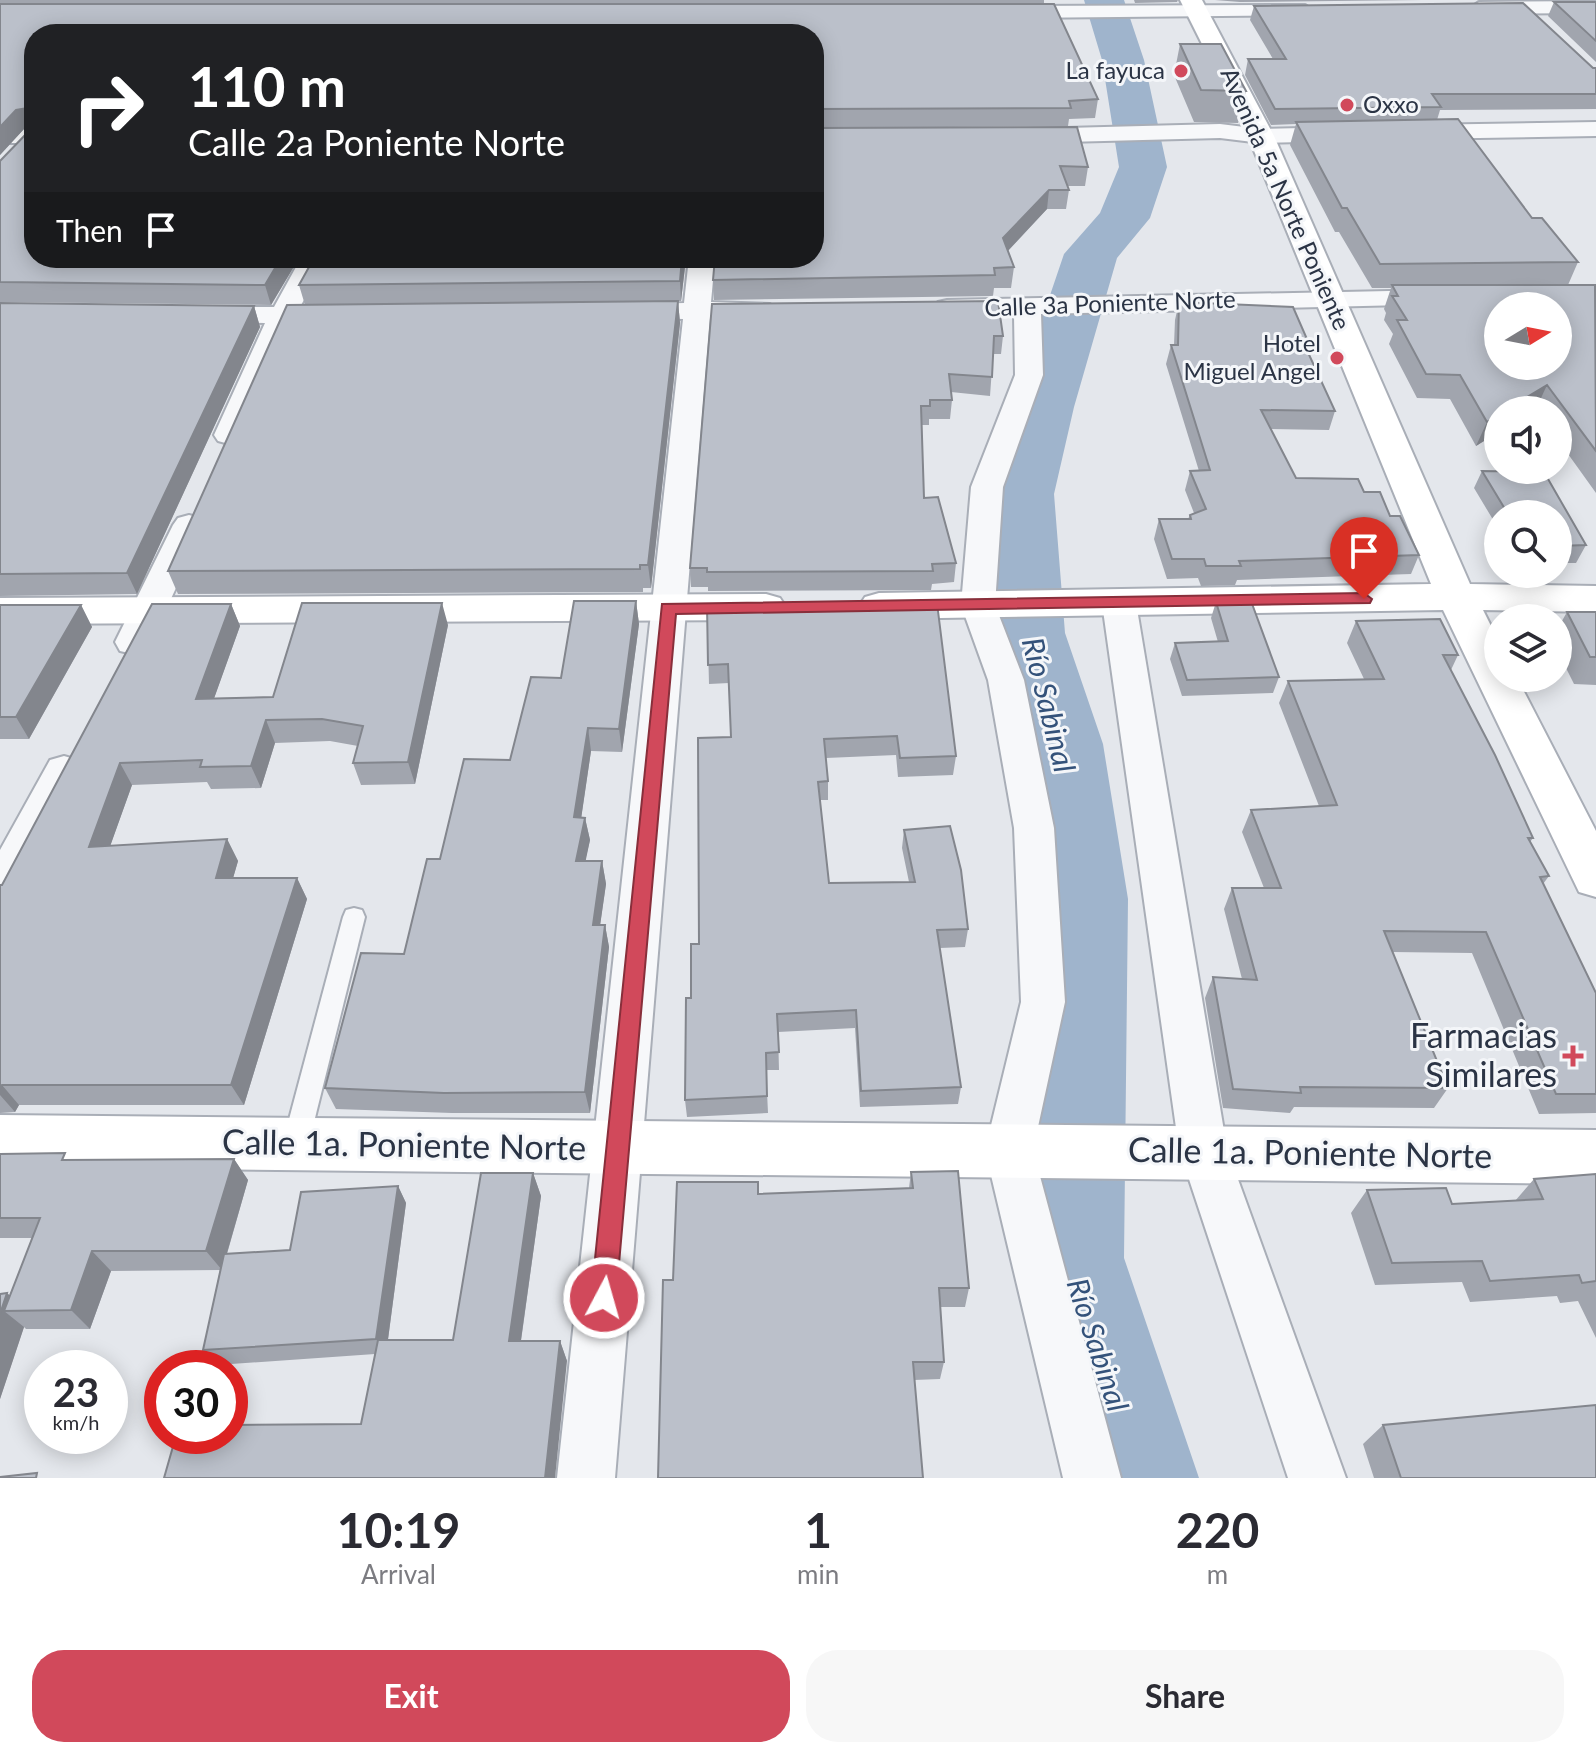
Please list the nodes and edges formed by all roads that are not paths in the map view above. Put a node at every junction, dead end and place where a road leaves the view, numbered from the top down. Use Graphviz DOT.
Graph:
graph roads {
  1 [pos="1520,4"];
  2 [pos="1596,7"];
  3 [pos="1183,8"];
  4 [pos="1462,9"];
  5 [pos="1322,11"];
  6 [pos="991,12"];
  7 [pos="1545,28"];
  8 [pos="1596,113"];
  9 [pos="1357,117"];
  10 [pos="1387,127"];
  11 [pos="1233,129"];
  12 [pos="1596,129"];
  13 [pos="0,136"];
  14 [pos="24,136"];
  15 [pos="1012,136"];
  16 [pos="24,146"];
  17 [pos="8,163"];
  18 [pos="308,268"];
  19 [pos="701,268"];
  20 [pos="1456,297"];
  21 [pos="1332,298"];
  22 [pos="1036,308"];
  23 [pos="917,309"];
  24 [pos="697,310"];
  25 [pos="792,310"];
  26 [pos="602,312"];
  27 [pos="188,315"];
  28 [pos="362,315"];
  29 [pos="282,316"];
  30 [pos="1456,597"];
  31 [pos="1596,599"];
  32 [pos="1117,604"];
  33 [pos="991,605"];
  34 [pos="668,608"];
  35 [pos="151,609"];
  36 [pos="0,611"];
  37 [pos="121,665"];
  38 [pos="75,748"];
  39 [pos="1596,878"];
  40 [pos="0,888"];
  41 [pos="354,917"];
  42 [pos="0,1141"];
  43 [pos="295,1145"];
  44 [pos="618,1147"];
  45 [pos="1194,1149"];
  46 [pos="1011,1150"];
  47 [pos="1596,1157"];
  48 [pos="586,1478"];
  49 [pos="1092,1478"];
  50 [pos="1317,1478"];
  1 -- 2 [label="street"];
  1 -- 4 [label="street"];
  1 -- 7 [label="street"];
  3 -- 5 [label="street"];
  3 -- 6 [label="street"];
  3 -- 11 [label="main road, Avenida 5a Norte Poniente"];
  8 -- 10 [label="street"];
  9 -- 11 [label="street"];
  10 -- 11 [label="street"];
  10 -- 12 [label="street"];
  11 -- 15 [label="street"];
  11 -- 21 [label="main road, Avenida 5a Norte Poniente"];
  13 -- 14 [label="street"];
  16 -- 17 [label="street"];
  18 -- 29 [label="street"];
  19 -- 24 [label="street"];
  20 -- 21 [label="street, Calle 3a Poniente Norte"];
  21 -- 22 [label="street, Calle 3a Poniente Norte"];
  21 -- 30 [label="main road, Avenida 5a Norte Poniente"];
  22 -- 23 [label="street, Calle 3a Poniente Norte"];
  22 -- 33 [label="street"];
  24 -- 25 [label="street"];
  24 -- 26 [label="street"];
  24 -- 34 [label="street"];
  27 -- 29 [label="street"];
  28 -- 29 [label="street"];
  29 -- 35 [label="street"];
  30 -- 31 [label="main road"];
  30 -- 32 [label="main road"];
  30 -- 39 [label="main road, Avenida 5a Norte Poniente"];
  32 -- 33 [label="main road"];
  32 -- 45 [label="street"];
  33 -- 34 [label="main road"];
  33 -- 46 [label="street"];
  34 -- 35 [label="main road"];
  34 -- 44 [label="street"];
  35 -- 36 [label="main road"];
  35 -- 37 [label="street"];
  38 -- 40 [label="street"];
  41 -- 43 [label="lane"];
  42 -- 43 [label="main road, Calle 1a. Poniente Norte"];
  43 -- 44 [label="main road, Calle 1a. Poniente Norte"];
  44 -- 46 [label="main road, Calle 1a. Poniente Norte"];
  44 -- 48 [label="street"];
  45 -- 46 [label="main road, Calle 1a. Poniente Norte"];
  45 -- 47 [label="main road, Calle 1a. Poniente Norte"];
  45 -- 50 [label="street"];
  46 -- 49 [label="street"];
}
